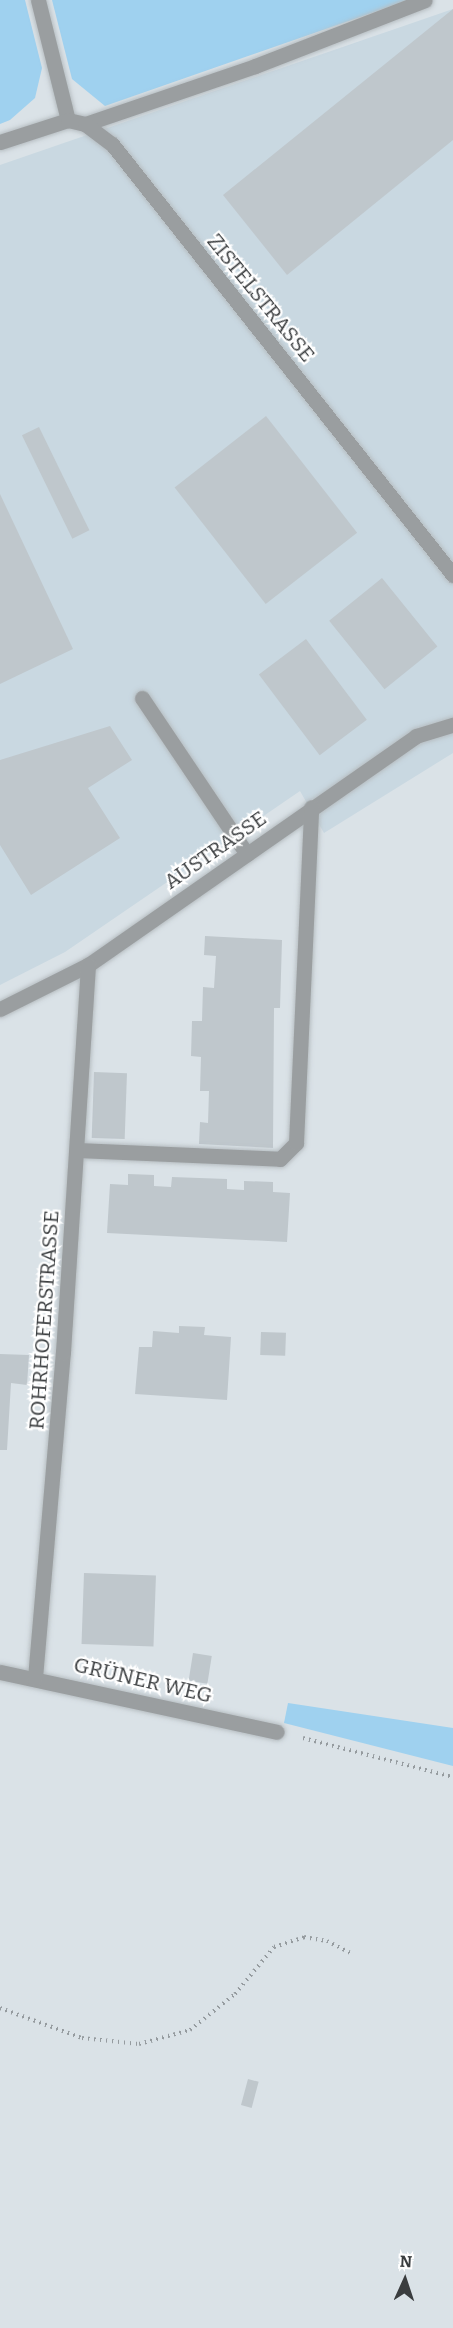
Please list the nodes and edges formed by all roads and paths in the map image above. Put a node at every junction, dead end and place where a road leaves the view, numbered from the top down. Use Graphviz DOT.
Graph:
graph roads {
  1 [pos="38,0"];
  2 [pos="425,0"];
  3 [pos="68,120"];
  4 [pos="85,124"];
  5 [pos="0,142"];
  6 [pos="453,575"];
  7 [pos="142,698"];
  8 [pos="453,725"];
  9 [pos="311,807"];
  10 [pos="247,854"];
  11 [pos="88,965"];
  12 [pos="0,1009"];
  13 [pos="76,1150"];
  14 [pos="0,1672"];
  15 [pos="35,1678"];
  16 [pos="277,1732"];
  17 [pos="453,1777"];
  18 [pos="352,1954"];
  19 [pos="0,2008"];
  1 -- 3 [label="street"];
  2 -- 4 [label="street"];
  3 -- 4 [label="street, ZISTELSTRASSE"];
  3 -- 5 [label="street"];
  4 -- 6 [label="street, ZISTELSTRASSE"];
  7 -- 10 [label="street"];
  8 -- 9 [label="street, AUSTRASSE"];
  9 -- 10 [label="street, AUSTRASSE"];
  9 -- 13 [label="street"];
  10 -- 11 [label="street, AUSTRASSE"];
  11 -- 12 [label="street, AUSTRASSE"];
  11 -- 13 [label="street, ROHRHOFERSTRASSE"];
  13 -- 15 [label="street, ROHRHOFERSTRASSE"];
  14 -- 15 [label="street, GRÜNER WEG"];
  15 -- 16 [label="street, GRÜNER WEG"];
  16 -- 17 [label="path"];
  18 -- 19 [label="path"];
}
